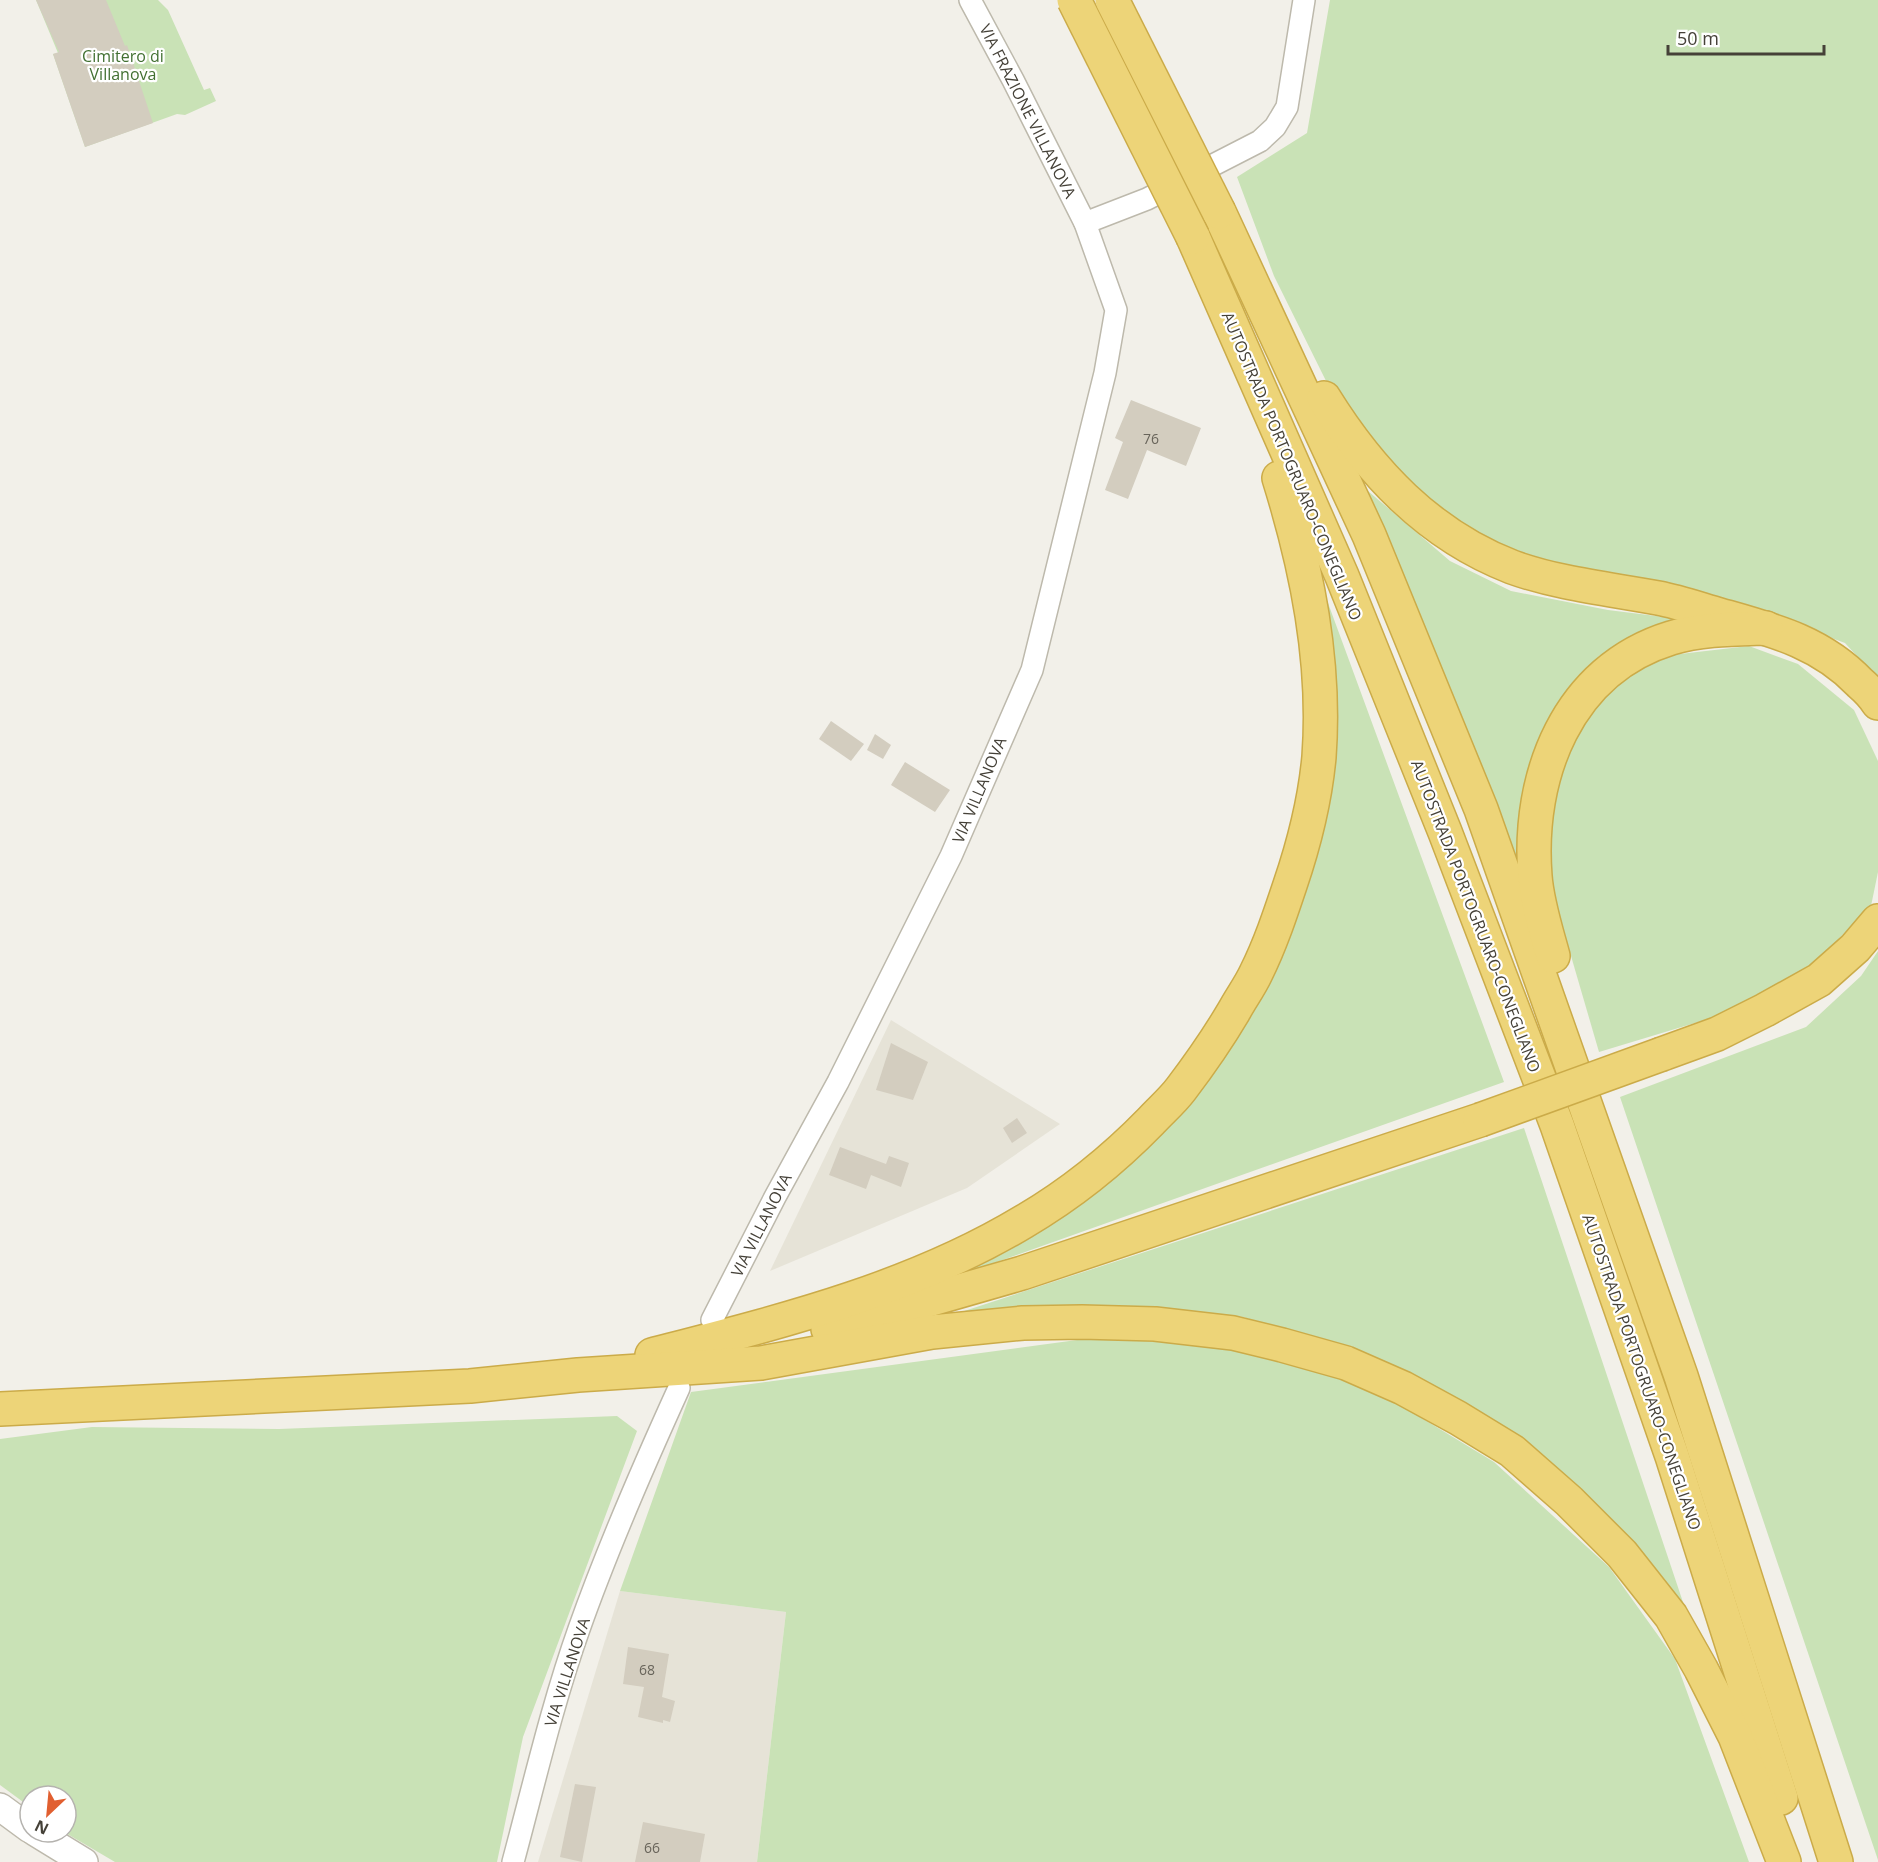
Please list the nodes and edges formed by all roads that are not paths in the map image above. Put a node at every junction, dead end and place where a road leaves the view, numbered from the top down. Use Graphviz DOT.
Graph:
graph roads {
  1 [pos="970,0"];
  2 [pos="1074,0"];
  3 [pos="1112,0"];
  4 [pos="1304,0"];
  5 [pos="1085,223"];
  6 [pos="1256,289"];
  7 [pos="1229,320"];
  8 [pos="1766,628"];
  9 [pos="1878,703"];
  10 [pos="1878,921"];
  11 [pos="712,1320"];
  12 [pos="578,1375"];
  13 [pos="1681,1376"];
  14 [pos="679,1388"];
  15 [pos="0,1409"];
  16 [pos="0,1807"];
  17 [pos="18,1820"];
  18 [pos="55,1844"];
  19 [pos="84,1862"];
  20 [pos="513,1862"];
  21 [pos="1784,1862"];
  22 [pos="1801,1862"];
  23 [pos="1836,1862"];
  1 -- 5 [label="street, VIA FRAZIONE VILLANOVA"];
  2 -- 7 [label="highway, AUTOSTRADA PORTOGRUARO-CONEGLIANO, bridge"];
  3 -- 6 [label="highway, AUTOSTRADA PORTOGRUARO-CONEGLIANO, bridge"];
  4 -- 5 [label="street"];
  5 -- 11 [label="street, VIA VILLANOVA"];
  6 -- 8 [label="highway"];
  6 -- 13 [label="highway, AUTOSTRADA PORTOGRUARO-CONEGLIANO"];
  7 -- 12 [label="highway"];
  7 -- 22 [label="highway, AUTOSTRADA PORTOGRUARO-CONEGLIANO"];
  8 -- 9 [label="highway"];
  8 -- 13 [label="highway"];
  10 -- 12 [label="highway, bridge"];
  12 -- 15 [label="highway"];
  12 -- 21 [label="highway"];
  13 -- 23 [label="highway, AUTOSTRADA PORTOGRUARO-CONEGLIANO"];
  14 -- 20 [label="street, VIA VILLANOVA"];
  16 -- 17 [label="street"];
  18 -- 19 [label="street"];
}
